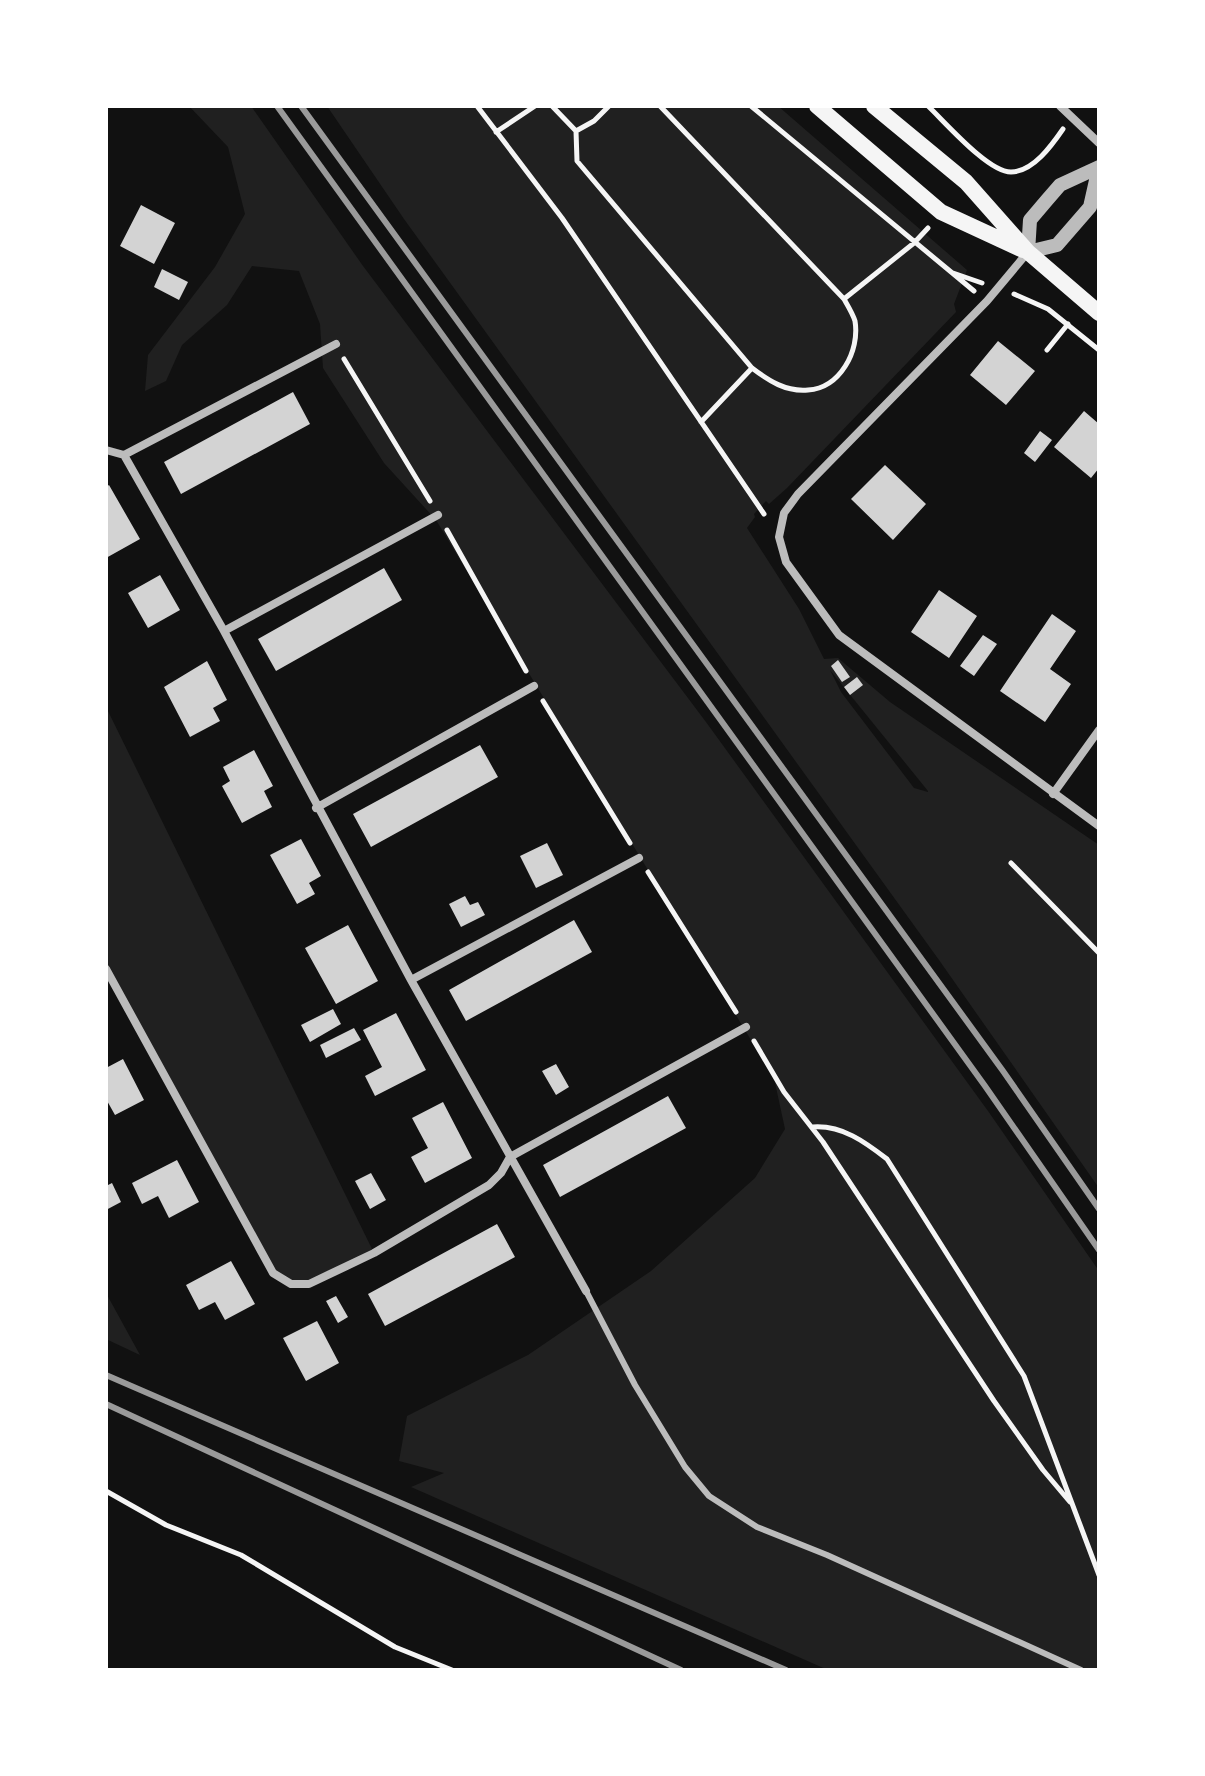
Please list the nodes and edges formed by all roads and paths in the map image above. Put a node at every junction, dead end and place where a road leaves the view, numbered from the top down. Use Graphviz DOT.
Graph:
graph roads {
  1 [pos="477,106"];
  2 [pos="535,106"];
  3 [pos="552,106"];
  4 [pos="609,106"];
  5 [pos="660,106"];
  6 [pos="751,106"];
  7 [pos="817,106"];
  8 [pos="874,106"];
  9 [pos="928,106"];
  10 [pos="1060,106"];
  11 [pos="576,131"];
  12 [pos="496,132"];
  13 [pos="1099,143"];
  14 [pos="1051,147"];
  15 [pos="1099,167"];
  16 [pos="914,243"];
  17 [pos="1028,252"];
  18 [pos="949,272"];
  19 [pos="998,288"];
  20 [pos="844,299"];
  21 [pos="987,301"];
  22 [pos="1099,313"];
  23 [pos="336,344"];
  24 [pos="1099,350"];
  25 [pos="752,368"];
  26 [pos="701,422"];
  27 [pos="106,450"];
  28 [pos="124,455"];
  29 [pos="438,515"];
  30 [pos="779,537"];
  31 [pos="224,631"];
  32 [pos="534,686"];
  33 [pos="1099,730"];
  34 [pos="1053,794"];
  35 [pos="316,808"];
  36 [pos="1099,826"];
  37 [pos="639,858"];
  38 [pos="1011,863"];
  39 [pos="1099,953"];
  40 [pos="106,969"];
  41 [pos="411,980"];
  42 [pos="746,1027"];
  43 [pos="813,1127"];
  44 [pos="510,1157"];
  45 [pos="586,1291"];
  46 [pos="106,1491"];
  47 [pos="1070,1502"];
  48 [pos="1099,1575"];
  49 [pos="443,1669"];
  50 [pos="452,1670"];
  51 [pos="1081,1670"];
  1 -- 12 [label="path"];
  2 -- 12 [label="path"];
  3 -- 11 [label="path"];
  4 -- 11 [label="path"];
  5 -- 20 [label="path"];
  6 -- 16 [label="path"];
  7 -- 17 [label="main road"];
  8 -- 17 [label="main road"];
  9 -- 14 [label="path"];
  10 -- 13 [label="street"];
  11 -- 25 [label="path"];
  12 -- 26 [label="path"];
  15 -- 17 [label="street"];
  15 -- 17 [label="street"];
  16 -- 18 [label="path"];
  16 -- 20 [label="path"];
  17 -- 19 [label="street"];
  17 -- 22 [label="main road"];
  18 -- 19 [label="path"];
  18 -- 21 [label="path"];
  19 -- 21 [label="street"];
  19 -- 24 [label="path"];
  20 -- 25 [label="path"];
  21 -- 30 [label="street"];
  23 -- 28 [label="street"];
  23 -- 29 [label="path"];
  25 -- 26 [label="path"];
  26 -- 30 [label="path"];
  27 -- 28 [label="street"];
  28 -- 31 [label="street"];
  29 -- 31 [label="street"];
  29 -- 32 [label="path"];
  30 -- 34 [label="street"];
  31 -- 35 [label="street"];
  32 -- 35 [label="street"];
  32 -- 37 [label="path"];
  33 -- 34 [label="street"];
  34 -- 36 [label="street"];
  35 -- 41 [label="street"];
  37 -- 41 [label="street"];
  37 -- 42 [label="path"];
  38 -- 39 [label="path"];
  40 -- 44 [label="street"];
  41 -- 44 [label="street"];
  42 -- 43 [label="path"];
  42 -- 44 [label="street"];
  43 -- 47 [label="path"];
  43 -- 47 [label="path"];
  44 -- 45 [label="street"];
  45 -- 51 [label="lane"];
  46 -- 49 [label="path"];
  47 -- 48 [label="path"];
  49 -- 50 [label="path"];
}
